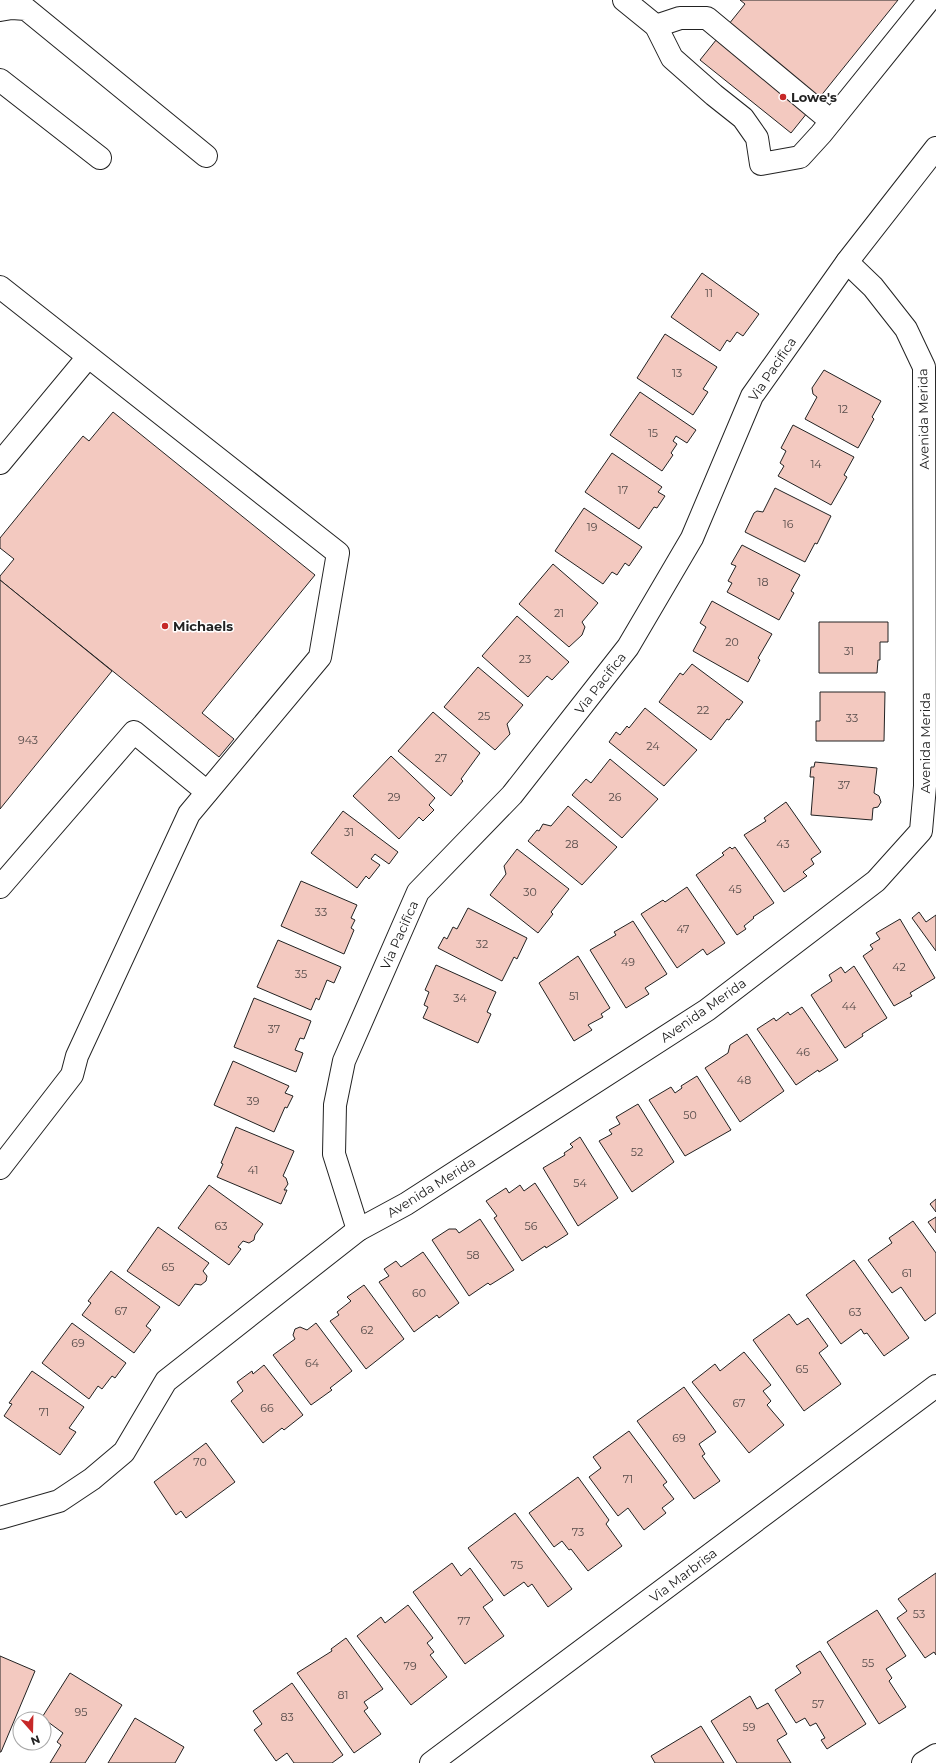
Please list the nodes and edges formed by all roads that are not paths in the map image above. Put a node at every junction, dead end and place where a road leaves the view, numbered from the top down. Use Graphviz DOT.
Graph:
graph roads {
  1 [pos="624,0"];
  2 [pos="929,0"];
  3 [pos="0,10"];
  4 [pos="656,26"];
  5 [pos="0,80"];
  6 [pos="831,121"];
  7 [pos="936,148"];
  8 [pos="206,156"];
  9 [pos="100,158"];
  10 [pos="847,262"];
  11 [pos="0,287"];
  12 [pos="88,357"];
  13 [pos="0,463"];
  14 [pos="207,792"];
  15 [pos="0,887"];
  16 [pos="0,1168"];
  17 [pos="358,1230"];
  18 [pos="936,1386"];
  19 [pos="0,1518"];
  20 [pos="936,1755"];
  21 [pos="430,1763"];
  22 [pos="923,1763"];
  1 -- 4 [label="street"];
  2 -- 6 [label="street"];
  3 -- 8 [label="street"];
  4 -- 6 [label="street"];
  4 -- 6 [label="street"];
  5 -- 9 [label="street"];
  7 -- 10 [label="street, Via Pacifica"];
  10 -- 17 [label="street, Via Pacifica"];
  10 -- 17 [label="street, Avenida Merida"];
  11 -- 12 [label="street"];
  12 -- 13 [label="street"];
  12 -- 14 [label="street"];
  14 -- 15 [label="street"];
  14 -- 16 [label="street"];
  17 -- 19 [label="street, Avenida Merida"];
  18 -- 21 [label="street, Via Marbrisa"];
  20 -- 22 [label="street"];
}
